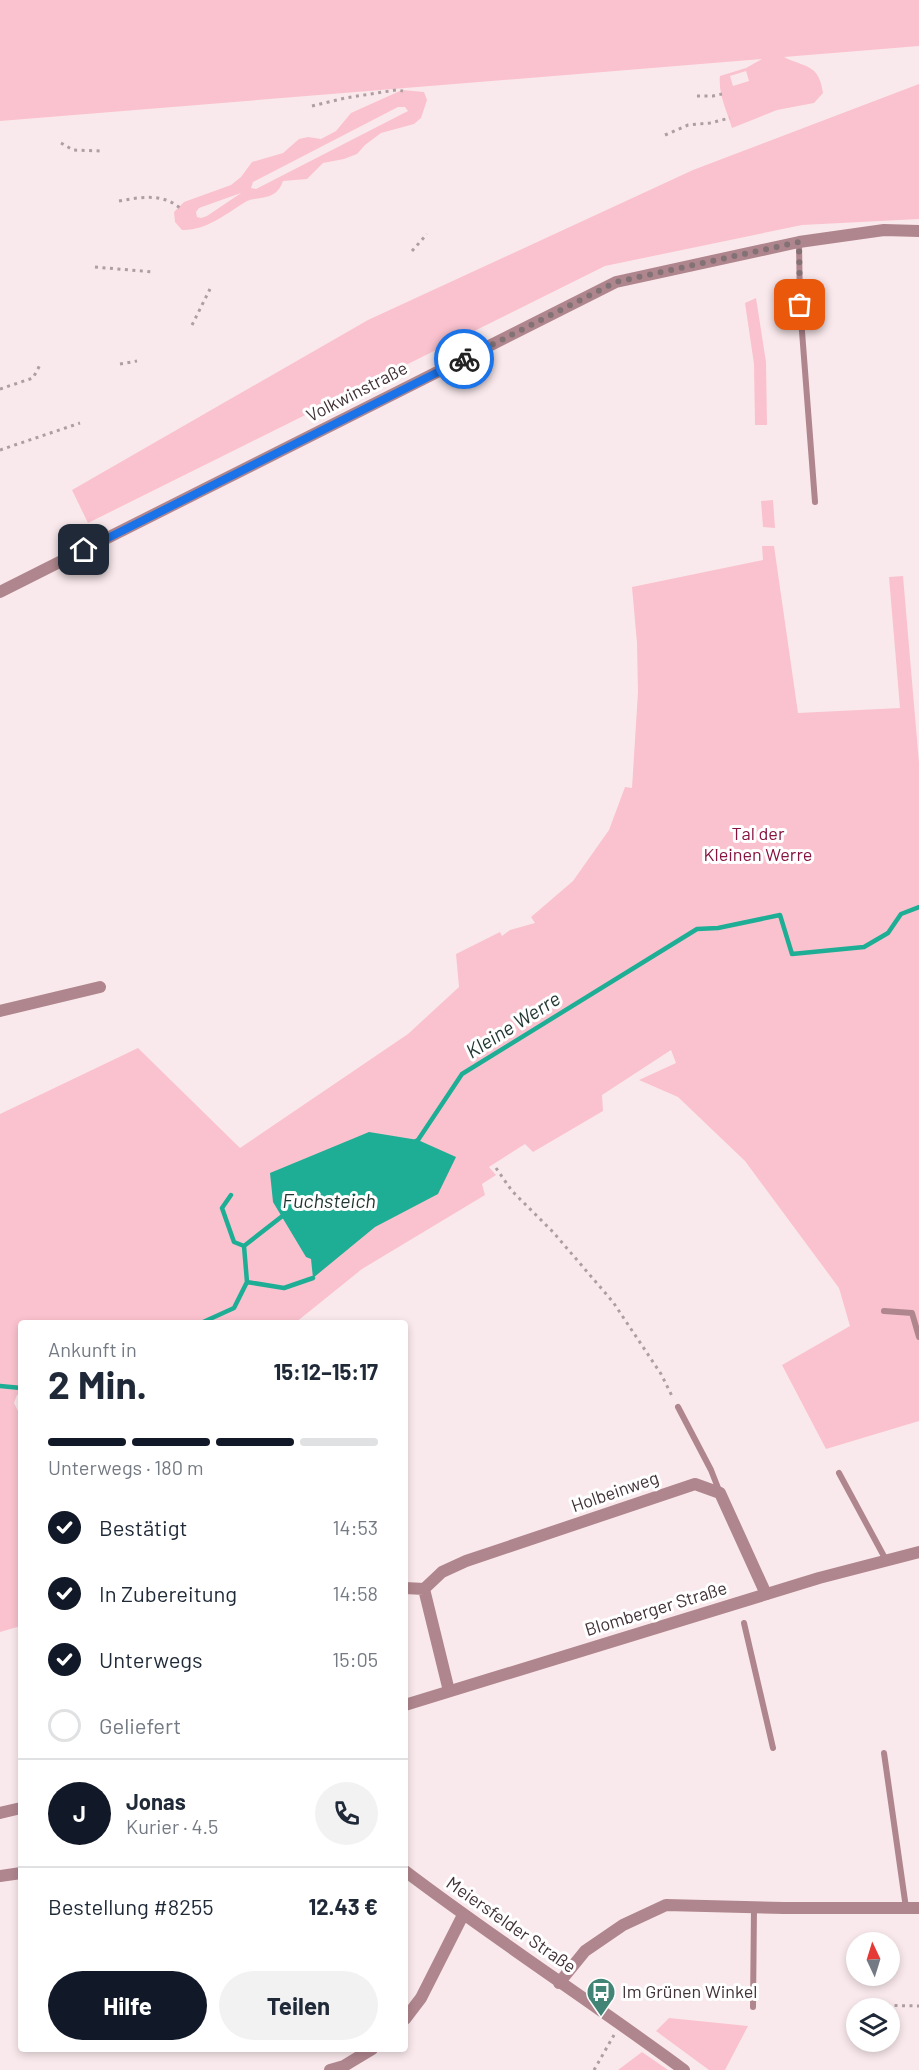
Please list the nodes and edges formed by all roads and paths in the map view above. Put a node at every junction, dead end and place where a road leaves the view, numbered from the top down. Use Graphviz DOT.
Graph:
graph roads {
  1 [pos="403,91"];
  2 [pos="722,94"];
  3 [pos="698,96"];
  4 [pos="312,106"];
  5 [pos="730,118"];
  6 [pos="665,135"];
  7 [pos="60,143"];
  8 [pos="100,151"];
  9 [pos="119,201"];
  10 [pos="180,208"];
  11 [pos="919,231"];
  12 [pos="427,234"];
  13 [pos="799,242"];
  14 [pos="412,251"];
  15 [pos="95,267"];
  16 [pos="153,272"];
  17 [pos="210,289"];
  18 [pos="192,325"];
  19 [pos="137,361"];
  20 [pos="41,363"];
  21 [pos="120,364"];
  22 [pos="0,389"];
  23 [pos="80,423"];
  24 [pos="0,450"];
  25 [pos="815,502"];
  26 [pos="0,592"];
  27 [pos="100,987"];
  28 [pos="0,1011"];
  29 [pos="496,1168"];
  30 [pos="884,1311"];
  31 [pos="919,1337"];
  32 [pos="678,1407"];
  33 [pos="839,1473"];
  34 [pos="720,1493"];
  35 [pos="919,1552"];
  36 [pos="886,1560"];
  37 [pos="408,1588"];
  38 [pos="424,1589"];
  39 [pos="766,1594"];
  40 [pos="744,1623"];
  41 [pos="449,1691"];
  42 [pos="408,1704"];
  43 [pos="773,1748"];
  44 [pos="884,1753"];
  45 [pos="18,1809"];
  46 [pos="0,1813"];
  47 [pos="18,1873"];
  48 [pos="408,1873"];
  49 [pos="0,1876"];
  50 [pos="754,1908"];
  51 [pos="913,1908"];
  52 [pos="463,1915"];
  53 [pos="559,1983"];
  54 [pos="900,2006"];
  55 [pos="919,2006"];
  56 [pos="753,2007"];
  57 [pos="408,2015"];
  58 [pos="622,2024"];
  59 [pos="367,2052"];
  60 [pos="330,2070"];
  61 [pos="594,2070"];
  62 [pos="684,2070"];
  1 -- 4 [label="path"];
  2 -- 3 [label="path"];
  5 -- 6 [label="path"];
  7 -- 8 [label="path"];
  9 -- 10 [label="path"];
  11 -- 13 [label="street, Volkwinstraße"];
  12 -- 14 [label="path"];
  13 -- 25 [label="lane"];
  13 -- 26 [label="street, Volkwinstraße"];
  15 -- 16 [label="path"];
  17 -- 18 [label="path"];
  19 -- 21 [label="path"];
  20 -- 22 [label="path"];
  23 -- 24 [label="path"];
  27 -- 28 [label="street"];
  29 -- 32 [label="path"];
  30 -- 31 [label="lane"];
  32 -- 34 [label="lane"];
  33 -- 36 [label="lane"];
  34 -- 38 [label="street, Holbeinweg"];
  34 -- 39 [label="street"];
  35 -- 36 [label="street, Blomberger Straße"];
  36 -- 39 [label="street, Blomberger Straße"];
  37 -- 38 [label="street"];
  38 -- 41 [label="street"];
  39 -- 41 [label="street, Blomberger Straße"];
  40 -- 43 [label="lane"];
  41 -- 42 [label="street, Blomberger Straße"];
  44 -- 51 [label="lane"];
  45 -- 46 [label="street"];
  47 -- 49 [label="street"];
  48 -- 52 [label="street, Meiersfelder Straße"];
  50 -- 51 [label="street"];
  50 -- 53 [label="street"];
  50 -- 56 [label="lane"];
  52 -- 53 [label="street, Meiersfelder Straße"];
  52 -- 57 [label="street"];
  53 -- 58 [label="street, Meiersfelder Straße"];
  54 -- 55 [label="path"];
  58 -- 61 [label="path"];
  58 -- 62 [label="street, Meiersfelder Straße"];
  59 -- 60 [label="street"];
}
